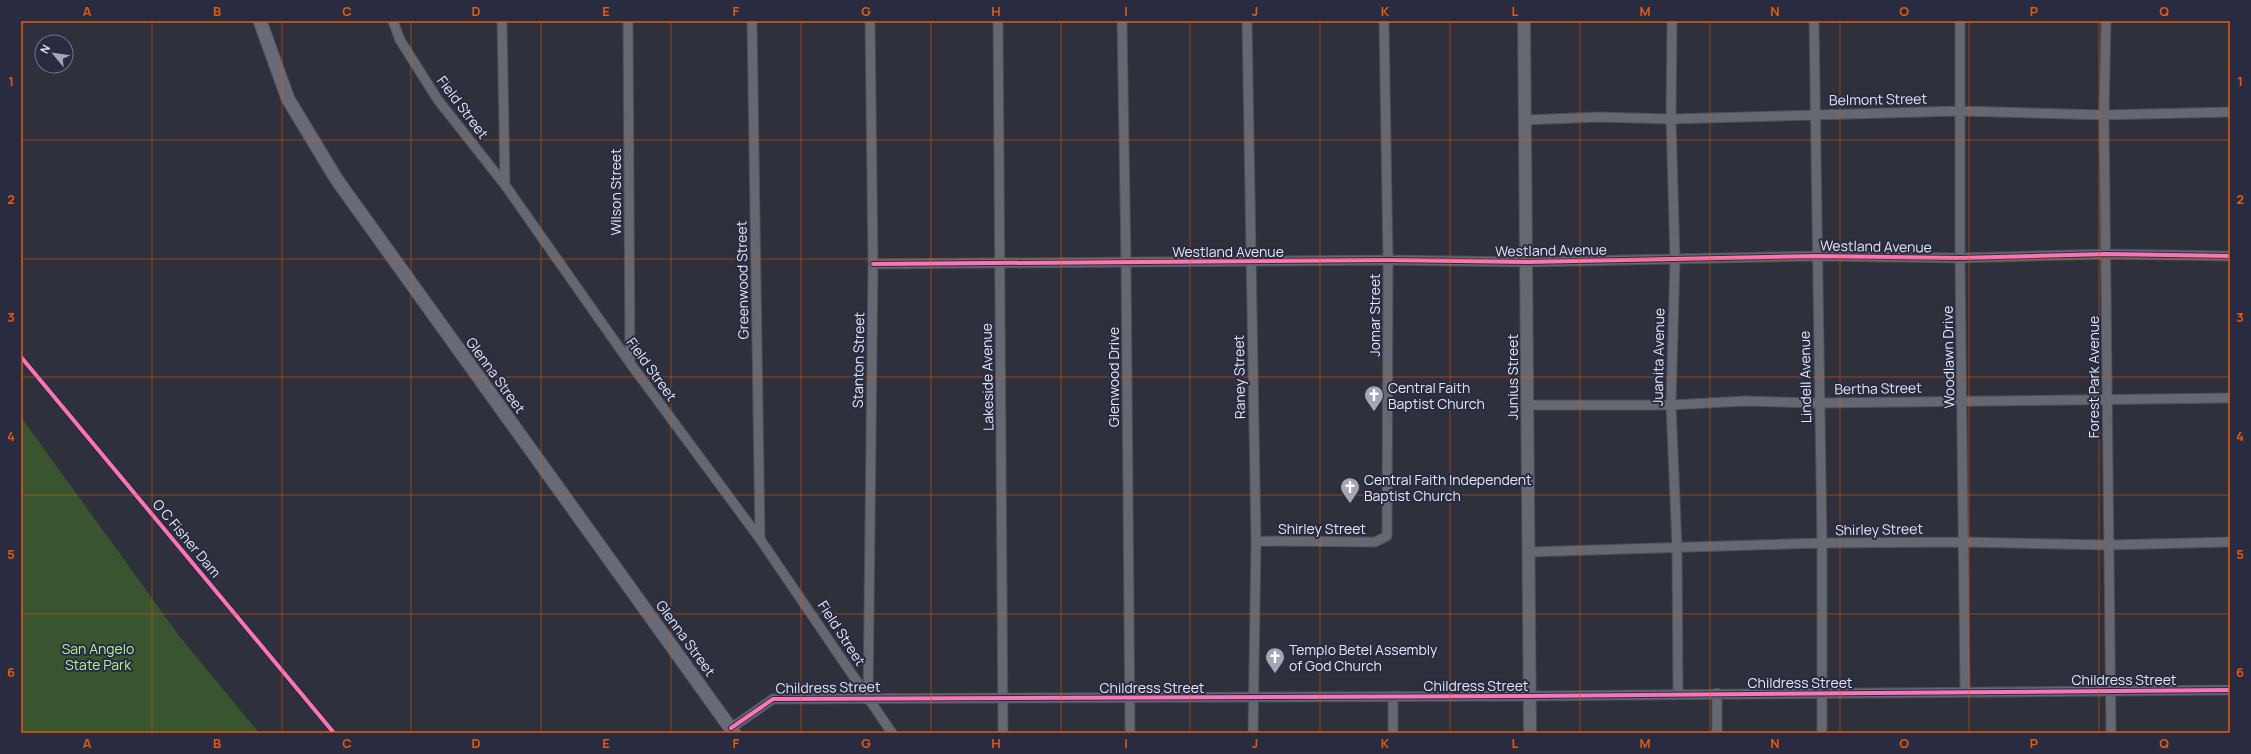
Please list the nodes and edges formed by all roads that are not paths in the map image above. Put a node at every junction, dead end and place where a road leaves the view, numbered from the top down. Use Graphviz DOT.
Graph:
graph roads {
  1 [pos="260,21"];
  2 [pos="393,21"];
  3 [pos="502,21"];
  4 [pos="628,21"];
  5 [pos="752,21"];
  6 [pos="870,21"];
  7 [pos="998,21"];
  8 [pos="1122,21"];
  9 [pos="1247,21"];
  10 [pos="1384,21"];
  11 [pos="1524,21"];
  12 [pos="1672,21"];
  13 [pos="1814,21"];
  14 [pos="1960,21"];
  15 [pos="2106,21"];
  16 [pos="1959,111"];
  17 [pos="2230,112"];
  18 [pos="1816,114"];
  19 [pos="2104,115"];
  20 [pos="1671,119"];
  21 [pos="1526,120"];
  22 [pos="505,185"];
  23 [pos="2107,254"];
  24 [pos="1817,256"];
  25 [pos="2230,256"];
  26 [pos="1960,258"];
  27 [pos="1675,259"];
  28 [pos="1388,260"];
  29 [pos="1126,262"];
  30 [pos="1252,262"];
  31 [pos="1528,262"];
  32 [pos="873,264"];
  33 [pos="1000,264"];
  34 [pos="630,363"];
  35 [pos="2230,398"];
  36 [pos="1963,400"];
  37 [pos="2106,400"];
  38 [pos="1819,403"];
  39 [pos="1526,405"];
  40 [pos="1671,405"];
  41 [pos="1387,536"];
  42 [pos="760,539"];
  43 [pos="1256,541"];
  44 [pos="1964,542"];
  45 [pos="2230,542"];
  46 [pos="1822,544"];
  47 [pos="2108,545"];
  48 [pos="1677,547"];
  49 [pos="1529,552"];
  50 [pos="2111,690"];
  51 [pos="2230,690"];
  52 [pos="1965,692"];
  53 [pos="1821,693"];
  54 [pos="1678,694"];
  55 [pos="1717,694"];
  56 [pos="1393,696"];
  57 [pos="1530,696"];
  58 [pos="1252,697"];
  59 [pos="1130,698"];
  60 [pos="1004,699"];
  61 [pos="868,700"];
  62 [pos="732,730"];
  63 [pos="892,733"];
  64 [pos="1003,733"];
  65 [pos="1130,733"];
  66 [pos="1253,733"];
  67 [pos="1393,733"];
  68 [pos="1530,733"];
  69 [pos="1717,733"];
  70 [pos="1822,733"];
  71 [pos="2111,733"];
  1 -- 62 [label="main road, Glenna Street"];
  2 -- 22 [label="street, Field Street"];
  3 -- 22 [label="street"];
  4 -- 34 [label="street, Wilson Street"];
  5 -- 42 [label="street, Greenwood Street"];
  6 -- 32 [label="street, Stanton Street"];
  7 -- 33 [label="street, Lakeside Avenue"];
  8 -- 29 [label="street, Glenwood Drive"];
  9 -- 30 [label="street, Raney Street"];
  10 -- 28 [label="street, Jomar Street"];
  11 -- 21 [label="street, Junius Street"];
  12 -- 20 [label="street, Juanita Avenue"];
  13 -- 18 [label="street, Lindell Avenue"];
  14 -- 16 [label="street, Woodlawn Drive"];
  15 -- 19 [label="street, Forest Park Avenue"];
  16 -- 18 [label="street, Belmont Street"];
  16 -- 19 [label="street, Belmont Street"];
  16 -- 26 [label="street, Woodlawn Drive"];
  17 -- 19 [label="street, Belmont Street"];
  18 -- 20 [label="street, Belmont Street"];
  18 -- 24 [label="street, Lindell Avenue"];
  19 -- 23 [label="street, Forest Park Avenue"];
  20 -- 21 [label="street, Belmont Street"];
  20 -- 27 [label="street, Juanita Avenue"];
  21 -- 31 [label="street, Junius Street"];
  22 -- 34 [label="street, Field Street"];
  23 -- 25 [label="street, Westland Avenue"];
  23 -- 26 [label="street, Westland Avenue"];
  23 -- 37 [label="street, Forest Park Avenue"];
  24 -- 26 [label="street, Westland Avenue"];
  24 -- 27 [label="street, Westland Avenue"];
  24 -- 38 [label="street, Lindell Avenue"];
  26 -- 36 [label="street, Woodlawn Drive"];
  27 -- 31 [label="street, Westland Avenue"];
  27 -- 40 [label="street, Juanita Avenue"];
  28 -- 30 [label="street, Westland Avenue"];
  28 -- 31 [label="street, Westland Avenue"];
  28 -- 41 [label="street, Jomar Street"];
  29 -- 30 [label="street, Westland Avenue"];
  29 -- 33 [label="street, Westland Avenue"];
  29 -- 59 [label="street, Glenwood Drive"];
  30 -- 43 [label="street, Raney Street"];
  31 -- 39 [label="street, Junius Street"];
  32 -- 33 [label="street, Westland Avenue"];
  32 -- 61 [label="street, Stanton Street"];
  33 -- 60 [label="street, Lakeside Avenue"];
  34 -- 42 [label="street, Field Street"];
  35 -- 37 [label="street, Bertha Street"];
  36 -- 37 [label="street, Bertha Street"];
  36 -- 38 [label="street, Bertha Street"];
  36 -- 44 [label="street, Woodlawn Drive"];
  37 -- 47 [label="street, Forest Park Avenue"];
  38 -- 40 [label="street, Bertha Street"];
  38 -- 46 [label="street, Lindell Avenue"];
  39 -- 40 [label="street, Bertha Street"];
  39 -- 49 [label="street, Junius Street"];
  40 -- 48 [label="street, Juanita Avenue"];
  41 -- 43 [label="street, Shirley Street"];
  42 -- 61 [label="street, Field Street"];
  43 -- 58 [label="street, Raney Street"];
  44 -- 46 [label="street, Shirley Street"];
  44 -- 47 [label="street, Shirley Street"];
  44 -- 52 [label="street, Woodlawn Drive"];
  45 -- 47 [label="street, Shirley Street"];
  46 -- 48 [label="street, Shirley Street"];
  46 -- 53 [label="street, Lindell Avenue"];
  47 -- 50 [label="street, Forest Park Avenue"];
  48 -- 49 [label="street, Shirley Street"];
  48 -- 54 [label="street, Juanita Avenue"];
  49 -- 57 [label="street, Junius Street"];
  50 -- 51 [label="street, Childress Street"];
  50 -- 52 [label="street, Childress Street"];
  50 -- 71 [label="street, Forest Park Avenue"];
  52 -- 53 [label="street, Childress Street"];
  53 -- 55 [label="street, Childress Street"];
  53 -- 70 [label="street, Lindell Avenue"];
  54 -- 55 [label="street, Childress Street"];
  54 -- 57 [label="street, Childress Street"];
  55 -- 69 [label="street"];
  56 -- 57 [label="street, Childress Street"];
  56 -- 58 [label="street, Childress Street"];
  56 -- 67 [label="street"];
  57 -- 68 [label="street, Junius Street"];
  58 -- 59 [label="street, Childress Street"];
  58 -- 66 [label="street, Raney Street"];
  59 -- 60 [label="street, Childress Street"];
  59 -- 65 [label="street, Glenwood Drive"];
  60 -- 61 [label="street, Childress Street"];
  60 -- 64 [label="street, Lakeside Avenue"];
  61 -- 62 [label="street, Childress Street"];
  61 -- 63 [label="street, Field Street"];
}
